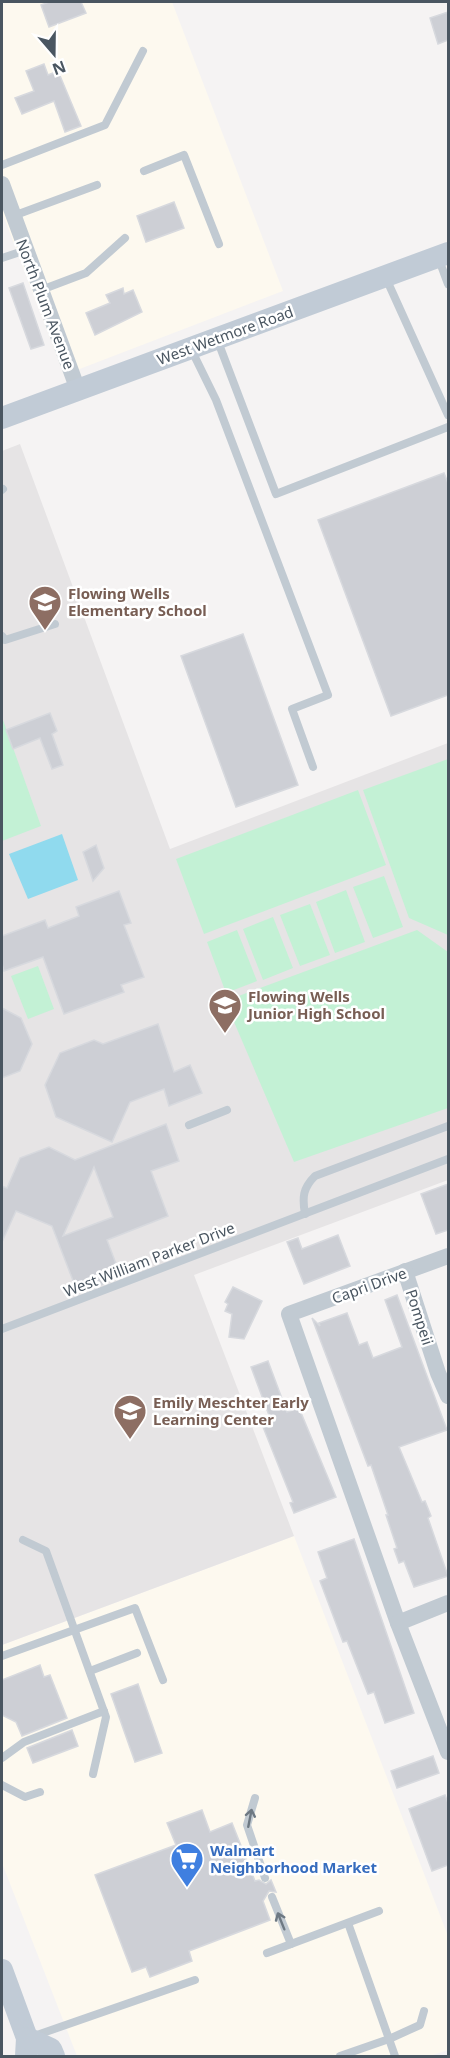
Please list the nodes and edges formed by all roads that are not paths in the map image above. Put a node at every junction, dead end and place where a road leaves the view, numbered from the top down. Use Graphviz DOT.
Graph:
graph roads {
  1 [pos="143,51"];
  2 [pos="2,165"];
  3 [pos="144,171"];
  4 [pos="2,184"];
  5 [pos="97,185"];
  6 [pos="13,216"];
  7 [pos="125,238"];
  8 [pos="219,244"];
  9 [pos="26,250"];
  10 [pos="443,254"];
  11 [pos="2,258"];
  12 [pos="385,276"];
  13 [pos="448,284"];
  14 [pos="41,290"];
  15 [pos="216,338"];
  16 [pos="191,348"];
  17 [pos="78,390"];
  18 [pos="448,415"];
  19 [pos="2,418"];
  20 [pos="448,427"];
  21 [pos="55,624"];
  22 [pos="2,636"];
  23 [pos="313,767"];
  24 [pos="227,1110"];
  25 [pos="189,1125"];
  26 [pos="448,1126"];
  27 [pos="448,1159"];
  28 [pos="305,1214"];
  29 [pos="448,1256"];
  30 [pos="405,1271"];
  31 [pos="2,1329"];
  32 [pos="443,1372"];
  33 [pos="448,1396"];
  34 [pos="23,1540"];
  35 [pos="448,1603"];
  36 [pos="398,1623"];
  37 [pos="75,1630"];
  38 [pos="137,1653"];
  39 [pos="2,1656"];
  40 [pos="90,1671"];
  41 [pos="163,1680"];
  42 [pos="104,1711"];
  43 [pos="448,1752"];
  44 [pos="2,1758"];
  45 [pos="93,1774"];
  46 [pos="2,1785"];
  47 [pos="40,1792"];
  48 [pos="255,1798"];
  49 [pos="265,1878"];
  50 [pos="272,1897"];
  51 [pos="379,1911"];
  52 [pos="348,1923"];
  53 [pos="291,1944"];
  54 [pos="267,1953"];
  55 [pos="2,1970"];
  56 [pos="195,1980"];
  57 [pos="424,2011"];
  58 [pos="389,2039"];
  59 [pos="27,2048"];
  60 [pos="54,2056"];
  61 [pos="340,2056"];
  62 [pos="395,2056"];
  1 -- 2 [label="lane"];
  3 -- 8 [label="lane"];
  4 -- 6 [label="street, North Plum Avenue"];
  5 -- 6 [label="lane"];
  6 -- 9 [label="street, North Plum Avenue"];
  7 -- 14 [label="lane"];
  9 -- 11 [label="lane"];
  9 -- 14 [label="street, North Plum Avenue"];
  10 -- 12 [label="street, West Wetmore Road"];
  10 -- 13 [label="lane"];
  12 -- 15 [label="street, West Wetmore Road"];
  12 -- 18 [label="lane"];
  14 -- 17 [label="street, North Plum Avenue"];
  15 -- 16 [label="street, West Wetmore Road"];
  15 -- 20 [label="lane"];
  16 -- 17 [label="street, West Wetmore Road"];
  16 -- 23 [label="lane"];
  17 -- 19 [label="street, West Wetmore Road"];
  21 -- 22 [label="lane"];
  24 -- 25 [label="lane"];
  26 -- 28 [label="lane"];
  27 -- 28 [label="lane, West William Parker Drive"];
  28 -- 31 [label="lane, West William Parker Drive"];
  29 -- 30 [label="street, Capri Drive"];
  30 -- 32 [label="street, Pompeii"];
  30 -- 36 [label="street, Capri Drive"];
  32 -- 33 [label="street, Pompeii"];
  34 -- 37 [label="lane"];
  35 -- 36 [label="street"];
  36 -- 43 [label="street"];
  37 -- 39 [label="lane"];
  37 -- 40 [label="lane"];
  37 -- 41 [label="lane"];
  38 -- 40 [label="lane"];
  40 -- 42 [label="lane"];
  42 -- 44 [label="lane"];
  42 -- 45 [label="lane"];
  46 -- 47 [label="lane"];
  49 -- 48 [label="lane, one-way"];
  53 -- 50 [label="lane, one-way"];
  51 -- 52 [label="lane"];
  52 -- 53 [label="lane"];
  52 -- 58 [label="lane"];
  53 -- 54 [label="lane"];
  55 -- 59 [label="street"];
  56 -- 59 [label="lane"];
  57 -- 58 [label="lane"];
  58 -- 61 [label="lane"];
  58 -- 62 [label="lane"];
  59 -- 60 [label="street"];
}
